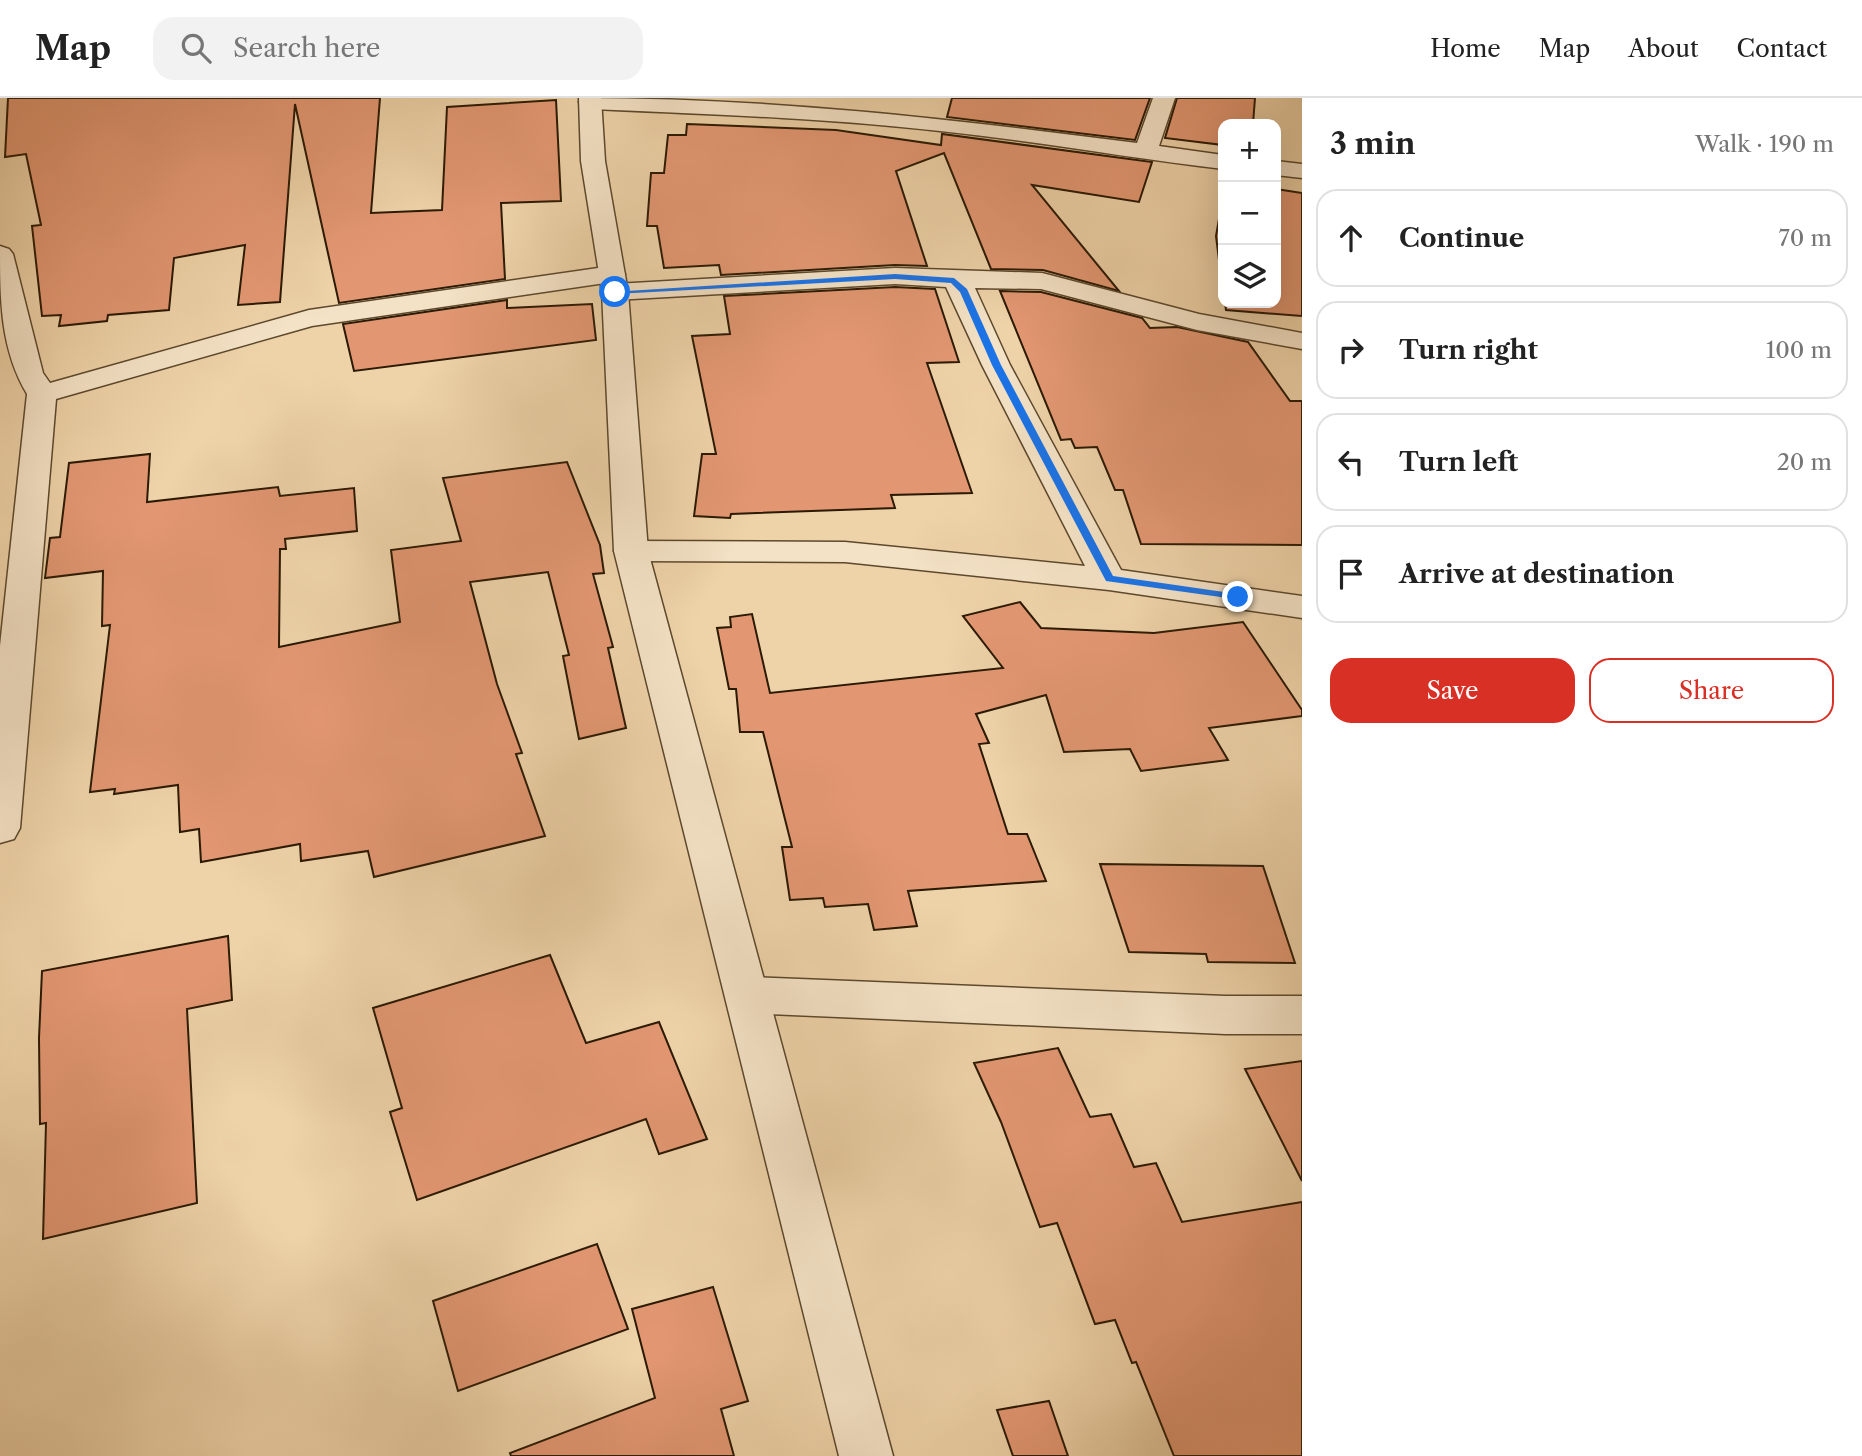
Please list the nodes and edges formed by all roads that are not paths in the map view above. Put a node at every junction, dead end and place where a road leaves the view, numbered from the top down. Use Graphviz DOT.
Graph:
graph roads {
  1 [pos="1164,98"];
  2 [pos="590,100"];
  3 [pos="844,106"];
  4 [pos="1145,153"];
  5 [pos="1218,161"];
  6 [pos="1281,169"];
  7 [pos="1302,171"];
  8 [pos="0,254"];
  9 [pos="954,280"];
  10 [pos="614,283"];
  11 [pos="1302,341"];
  12 [pos="24,377"];
  13 [pos="631,551"];
  14 [pos="1109,579"];
  15 [pos="1302,607"];
  16 [pos="6,710"];
  17 [pos="0,828"];
  18 [pos="747,995"];
  19 [pos="1302,1015"];
  20 [pos="866,1456"];
  1 -- 4 [label="street"];
  2 -- 3 [label="street"];
  2 -- 10 [label="street"];
  3 -- 4 [label="street"];
  4 -- 5 [label="street"];
  6 -- 7 [label="street"];
  8 -- 12 [label="street"];
  9 -- 10 [label="street"];
  9 -- 11 [label="street"];
  9 -- 14 [label="street"];
  10 -- 12 [label="street"];
  10 -- 13 [label="street"];
  12 -- 16 [label="street"];
  13 -- 14 [label="street"];
  13 -- 18 [label="street"];
  14 -- 15 [label="street"];
  16 -- 17 [label="street"];
  18 -- 19 [label="street"];
  18 -- 20 [label="street"];
}
